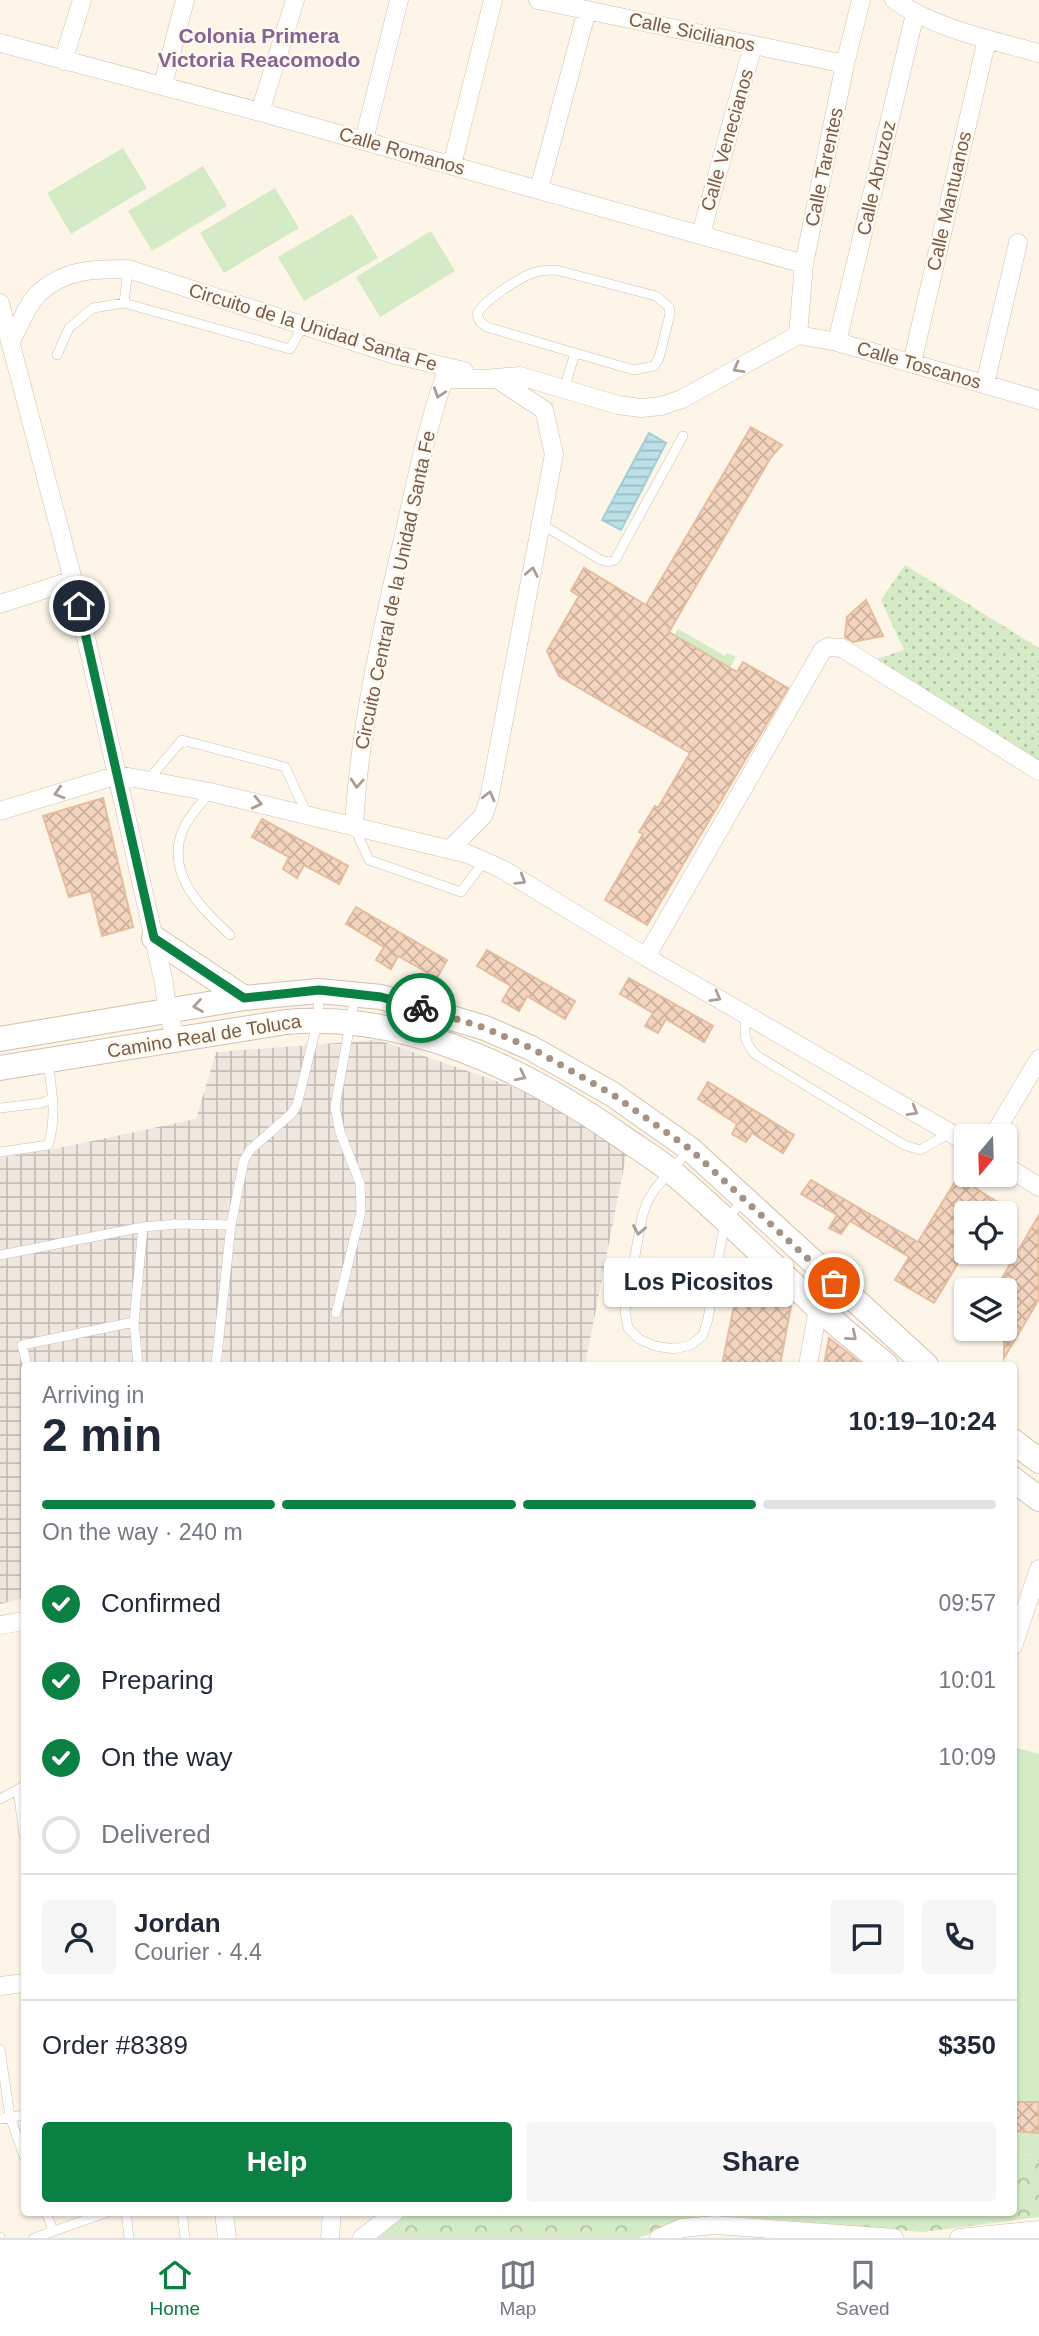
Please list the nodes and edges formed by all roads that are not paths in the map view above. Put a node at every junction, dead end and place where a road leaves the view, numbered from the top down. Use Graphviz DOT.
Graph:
graph roads {
  1 [pos="82,0"];
  2 [pos="185,0"];
  3 [pos="295,0"];
  4 [pos="399,0"];
  5 [pos="493,0"];
  6 [pos="538,0"];
  7 [pos="861,0"];
  8 [pos="894,0"];
  9 [pos="587,10"];
  10 [pos="915,14"];
  11 [pos="987,38"];
  12 [pos="0,43"];
  13 [pos="753,45"];
  14 [pos="1039,52"];
  15 [pos="63,61"];
  16 [pos="845,64"];
  17 [pos="163,85"];
  18 [pos="260,111"];
  19 [pos="364,141"];
  20 [pos="452,165"];
  21 [pos="539,189"];
  22 [pos="701,234"];
  23 [pos="1018,243"];
  24 [pos="804,264"];
  25 [pos="128,269"];
  26 [pos="0,303"];
  27 [pos="124,303"];
  28 [pos="304,324"];
  29 [pos="798,335"];
  30 [pos="11,341"];
  31 [pos="837,342"];
  32 [pos="575,353"];
  33 [pos="57,355"];
  34 [pos="912,363"];
  35 [pos="497,379"];
  36 [pos="985,384"];
  37 [pos="564,389"];
  38 [pos="1039,400"];
  39 [pos="683,436"];
  40 [pos="541,524"];
  41 [pos="73,580"];
  42 [pos="0,604"];
  43 [pos="1039,771"];
  44 [pos="118,775"];
  45 [pos="149,779"];
  46 [pos="210,792"];
  47 [pos="0,811"];
  48 [pos="307,814"];
  49 [pos="354,827"];
  50 [pos="450,849"];
  51 [pos="485,860"];
  52 [pos="230,936"];
  53 [pos="154,938"];
  54 [pos="646,957"];
  55 [pos="319,990"];
  56 [pos="355,994"];
  57 [pos="244,998"];
  58 [pos="167,1011"];
  59 [pos="746,1015"];
  60 [pos="318,1020"];
  61 [pos="352,1023"];
  62 [pos="485,1028"];
  63 [pos="0,1038"];
  64 [pos="177,1040"];
  65 [pos="475,1055"];
  66 [pos="1039,1059"];
  67 [pos="48,1061"];
  68 [pos="0,1068"];
  69 [pos="53,1098"];
  70 [pos="0,1108"];
  71 [pos="1000,1124"];
  72 [pos="954,1136"];
  73 [pos="954,1139"];
  74 [pos="690,1149"];
  75 [pos="0,1152"];
  76 [pos="671,1171"];
  77 [pos="1017,1173"];
  78 [pos="1039,1187"];
  79 [pos="744,1199"];
  80 [pos="725,1220"];
  81 [pos="232,1225"];
  82 [pos="142,1227"];
  83 [pos="0,1255"];
  84 [pos="834,1283"];
  85 [pos="818,1308"];
  86 [pos="336,1313"];
  87 [pos="134,1322"];
  88 [pos="26,1362"];
  89 [pos="138,1362"];
  90 [pos="216,1362"];
  91 [pos="809,1362"];
  92 [pos="882,1362"];
  93 [pos="919,1362"];
  94 [pos="1017,1444"];
  95 [pos="1039,1461"];
  96 [pos="1017,1483"];
  97 [pos="1038,1495"];
  98 [pos="1039,1569"];
  99 [pos="21,1621"];
  100 [pos="0,1625"];
  101 [pos="1017,1634"];
  102 [pos="21,1788"];
  103 [pos="0,1799"];
  104 [pos="21,1983"];
  105 [pos="0,1986"];
  106 [pos="0,2049"];
  107 [pos="5,2118"];
  108 [pos="21,2150"];
  109 [pos="47,2216"];
  110 [pos="96,2216"];
  111 [pos="126,2216"];
  112 [pos="183,2216"];
  113 [pos="224,2216"];
  114 [pos="332,2216"];
  115 [pos="390,2216"];
  116 [pos="1039,2230"];
  117 [pos="53,2231"];
  118 [pos="799,2234"];
  119 [pos="34,2238"];
  120 [pos="128,2238"];
  121 [pos="186,2238"];
  122 [pos="227,2238"];
  123 [pos="330,2238"];
  124 [pos="362,2238"];
  125 [pos="659,2238"];
  126 [pos="894,2238"];
  127 [pos="959,2238"];
  1 -- 15 [label="street"];
  2 -- 17 [label="street"];
  3 -- 18 [label="street"];
  4 -- 19 [label="street"];
  5 -- 20 [label="street"];
  6 -- 9 [label="street, Calle Sicilianos"];
  7 -- 16 [label="street, Calle Tarentes"];
  8 -- 10 [label="street"];
  9 -- 13 [label="street, Calle Sicilianos"];
  9 -- 21 [label="street"];
  10 -- 11 [label="street"];
  10 -- 31 [label="street, Calle Abruzoz"];
  11 -- 14 [label="street"];
  11 -- 34 [label="street, Calle Mantuanos"];
  12 -- 15 [label="street, Calle Romanos"];
  13 -- 16 [label="street, Calle Sicilianos"];
  13 -- 22 [label="street, Calle Venecianos"];
  15 -- 17 [label="street, Calle Romanos"];
  16 -- 24 [label="street, Calle Tarentes"];
  17 -- 18 [label="street, Calle Romanos"];
  18 -- 19 [label="street, Calle Romanos"];
  19 -- 20 [label="street, Calle Romanos"];
  20 -- 21 [label="street, Calle Romanos"];
  21 -- 22 [label="street, Calle Romanos"];
  22 -- 24 [label="street, Calle Romanos"];
  23 -- 36 [label="street"];
  24 -- 29 [label="street, Calle Tarentes"];
  25 -- 27 [label="lane"];
  25 -- 28 [label="street, Circuito de la Unidad Santa Fe"];
  25 -- 30 [label="street, Circuito de la Unidad Santa Fe"];
  26 -- 30 [label="street"];
  27 -- 28 [label="lane"];
  27 -- 33 [label="lane"];
  28 -- 35 [label="street, Circuito de la Unidad Santa Fe"];
  29 -- 31 [label="street, Calle Toscanos"];
  29 -- 37 [label="street, Circuito de la Unidad Santa Fe, one-way"];
  30 -- 41 [label="street"];
  31 -- 34 [label="street, Calle Toscanos"];
  32 -- 32 [label="lane"];
  32 -- 37 [label="lane"];
  34 -- 36 [label="street, Calle Toscanos"];
  35 -- 37 [label="street, Circuito de la Unidad Santa Fe"];
  35 -- 40 [label="street"];
  35 -- 49 [label="street, Circuito Central de la Unidad Santa Fe, one-way"];
  36 -- 38 [label="street, Calle Toscanos"];
  39 -- 40 [label="lane"];
  50 -- 40 [label="street, one-way"];
  41 -- 42 [label="street"];
  41 -- 44 [label="street"];
  43 -- 54 [label="street"];
  44 -- 45 [label="street"];
  44 -- 47 [label="street, one-way"];
  44 -- 53 [label="street"];
  45 -- 46 [label="street"];
  45 -- 48 [label="lane"];
  46 -- 48 [label="street, one-way"];
  46 -- 52 [label="lane"];
  48 -- 49 [label="street"];
  49 -- 50 [label="street"];
  49 -- 51 [label="lane"];
  50 -- 51 [label="street"];
  51 -- 54 [label="street, one-way"];
  53 -- 57 [label="main road"];
  53 -- 58 [label="street"];
  54 -- 59 [label="street, one-way"];
  55 -- 56 [label="main road, Camino Real de Toluca"];
  55 -- 57 [label="main road, Camino Real de Toluca"];
  55 -- 60 [label="lane"];
  56 -- 61 [label="lane"];
  56 -- 62 [label="main road, Camino Real de Toluca"];
  57 -- 58 [label="main road, Camino Real de Toluca, one-way"];
  58 -- 63 [label="main road, Camino Real de Toluca"];
  58 -- 64 [label="street"];
  59 -- 72 [label="street, one-way"];
  59 -- 73 [label="lane"];
  60 -- 61 [label="main road, Camino Real de Toluca"];
  60 -- 64 [label="main road, Camino Real de Toluca"];
  60 -- 81 [label="lane"];
  61 -- 65 [label="main road, Camino Real de Toluca"];
  61 -- 86 [label="lane"];
  62 -- 65 [label="main road"];
  62 -- 74 [label="main road, Camino Real de Toluca"];
  64 -- 67 [label="main road, Camino Real de Toluca"];
  65 -- 76 [label="main road, Camino Real de Toluca, one-way"];
  66 -- 71 [label="street"];
  67 -- 68 [label="main road, Camino Real de Toluca"];
  67 -- 69 [label="lane"];
  69 -- 70 [label="lane"];
  69 -- 75 [label="lane"];
  74 -- 76 [label="lane"];
  74 -- 79 [label="main road, Camino Real de Toluca"];
  76 -- 80 [label="main road, Camino Real de Toluca"];
  76 -- 80 [label="lane, one-way"];
  77 -- 78 [label="street"];
  79 -- 80 [label="lane"];
  79 -- 84 [label="main road, Camino Real de Toluca"];
  80 -- 85 [label="main road, Camino Real de Toluca"];
  81 -- 82 [label="lane"];
  81 -- 90 [label="lane"];
  82 -- 83 [label="lane"];
  82 -- 87 [label="lane"];
  84 -- 85 [label="street"];
  84 -- 93 [label="main road, Camino Real de Toluca"];
  85 -- 91 [label="street"];
  85 -- 92 [label="main road, Camino Real de Toluca, one-way"];
  87 -- 88 [label="lane"];
  87 -- 89 [label="lane"];
  94 -- 95 [label="main road"];
  96 -- 97 [label="main road"];
  98 -- 101 [label="street"];
  99 -- 100 [label="street"];
  102 -- 103 [label="lane"];
  104 -- 105 [label="street"];
  106 -- 107 [label="lane"];
  107 -- 108 [label="lane"];
  109 -- 117 [label="lane"];
  110 -- 117 [label="lane"];
  111 -- 120 [label="lane"];
  112 -- 121 [label="lane"];
  113 -- 122 [label="street"];
  114 -- 123 [label="street"];
  115 -- 124 [label="street"];
  116 -- 127 [label="street"];
  117 -- 119 [label="lane"];
  118 -- 125 [label="street"];
  118 -- 126 [label="street"];
}
